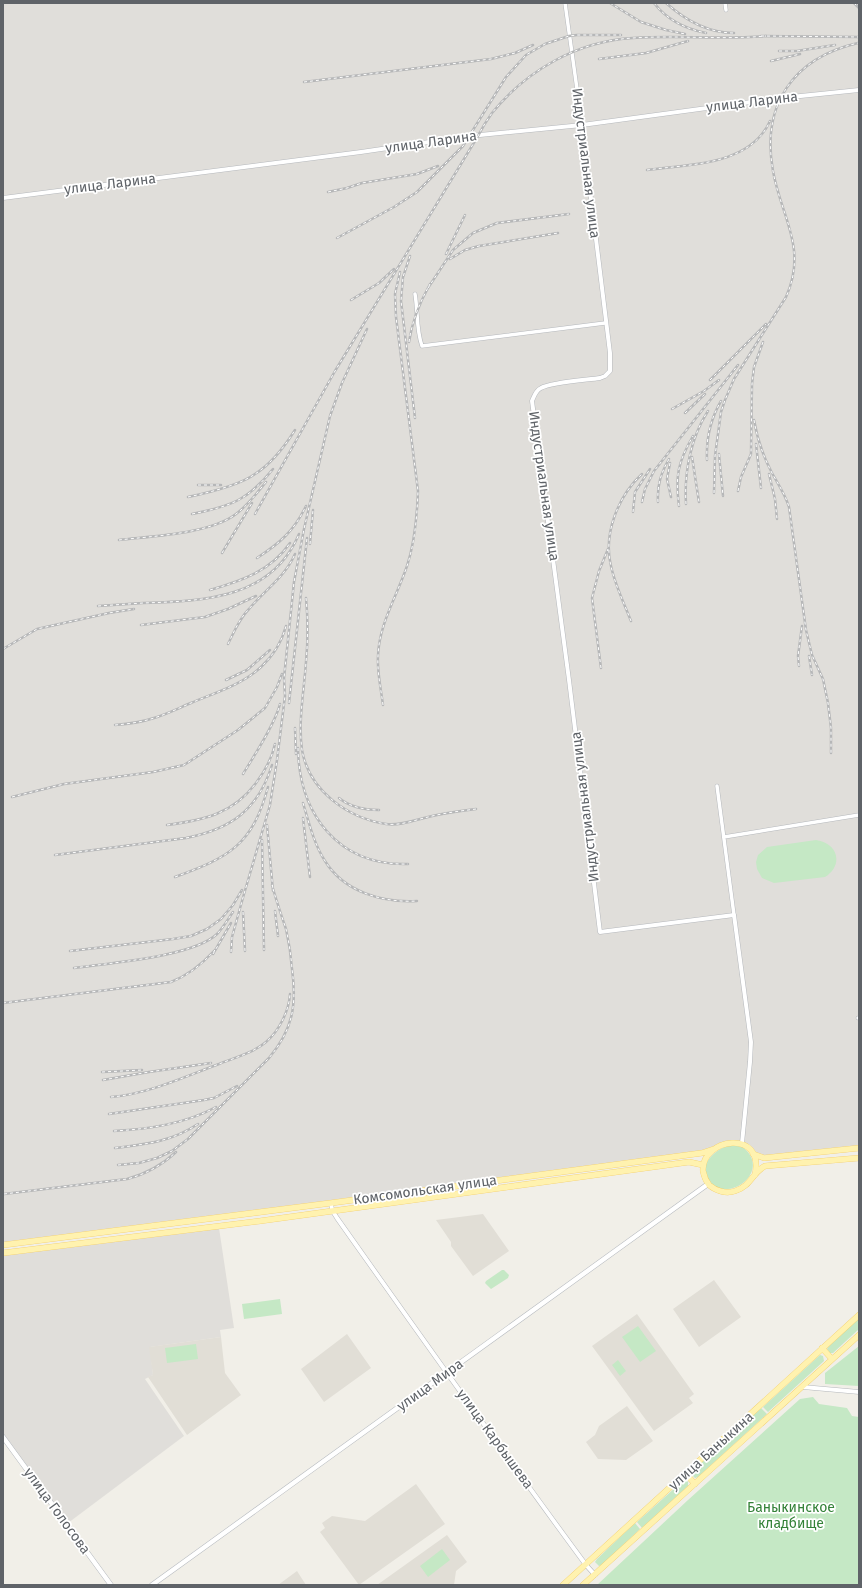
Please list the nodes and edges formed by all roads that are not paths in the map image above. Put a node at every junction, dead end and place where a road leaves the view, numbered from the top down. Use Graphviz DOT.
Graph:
graph roads {
  1 [pos="565,3"];
  2 [pos="725,3"];
  3 [pos="726,10"];
  4 [pos="859,90"];
  5 [pos="582,125"];
  6 [pos="3,198"];
  7 [pos="415,294"];
  8 [pos="605,323"];
  9 [pos="717,786"];
  10 [pos="859,815"];
  11 [pos="724,837"];
  12 [pos="734,915"];
  13 [pos="742,1143"];
  14 [pos="859,1148"];
  15 [pos="714,1149"];
  16 [pos="753,1154"];
  17 [pos="859,1158"];
  18 [pos="703,1165"];
  19 [pos="564,1171"];
  20 [pos="755,1175"];
  21 [pos="565,1179"];
  22 [pos="708,1184"];
  23 [pos="421,1190"];
  24 [pos="422,1198"];
  25 [pos="332,1203"];
  26 [pos="332,1210"];
  27 [pos="135,1228"];
  28 [pos="68,1236"];
  29 [pos="136,1237"];
  30 [pos="3,1245"];
  31 [pos="69,1245"];
  32 [pos="3,1253"];
  33 [pos="859,1315"];
  34 [pos="859,1335"];
  35 [pos="822,1348"];
  36 [pos="832,1359"];
  37 [pos="447,1372"];
  38 [pos="803,1387"];
  39 [pos="859,1392"];
  40 [pos="3,1437"];
  41 [pos="686,1474"];
  42 [pos="695,1484"];
  43 [pos="586,1564"];
  44 [pos="595,1575"];
  45 [pos="111,1585"];
  46 [pos="152,1585"];
  47 [pos="563,1585"];
  48 [pos="584,1585"];
  1 -- 5 [label="street, Индустриальная улица"];
  2 -- 3 [label="street"];
  4 -- 5 [label="street, улица Ларина"];
  5 -- 6 [label="street, улица Ларина"];
  5 -- 8 [label="street, Индустриальная улица"];
  7 -- 8 [label="street"];
  8 -- 12 [label="street, Индустриальная улица"];
  9 -- 11 [label="street"];
  10 -- 11 [label="street"];
  11 -- 12 [label="street"];
  12 -- 13 [label="street"];
  13 -- 15 [label="main road"];
  13 -- 16 [label="main road"];
  14 -- 16 [label="main road"];
  15 -- 18 [label="main road"];
  15 -- 19 [label="main road, Комсомольская улица"];
  16 -- 20 [label="main road"];
  17 -- 20 [label="main road"];
  18 -- 21 [label="main road, Комсомольская улица"];
  18 -- 22 [label="main road"];
  19 -- 21 [label="main road"];
  19 -- 23 [label="main road, Комсомольская улица"];
  20 -- 22 [label="main road"];
  21 -- 24 [label="main road, Комсомольская улица"];
  22 -- 37 [label="main road, улица Мира"];
  23 -- 24 [label="main road"];
  23 -- 25 [label="main road, Комсомольская улица"];
  24 -- 26 [label="main road, Комсомольская улица"];
  25 -- 26 [label="street"];
  25 -- 27 [label="main road, Комсомольская улица"];
  26 -- 29 [label="main road, Комсомольская улица"];
  26 -- 37 [label="street, улица Карбышева"];
  27 -- 28 [label="main road, Комсомольская улица"];
  27 -- 29 [label="main road"];
  28 -- 30 [label="main road, Комсомольская улица"];
  28 -- 31 [label="main road"];
  29 -- 31 [label="main road, Комсомольская улица"];
  31 -- 32 [label="main road, Комсомольская улица"];
  33 -- 35 [label="main road, улица Баныкина"];
  34 -- 36 [label="main road, улица Баныкина"];
  35 -- 36 [label="main road"];
  35 -- 41 [label="main road, улица Баныкина"];
  36 -- 38 [label="main road, улица Баныкина"];
  37 -- 43 [label="street, улица Карбышева"];
  37 -- 46 [label="main road, улица Мира"];
  38 -- 39 [label="street"];
  38 -- 42 [label="main road, улица Баныкина"];
  40 -- 45 [label="main road, улица Голосова"];
  41 -- 42 [label="main road"];
  41 -- 43 [label="main road, улица Баныкина"];
  42 -- 44 [label="main road, улица Баныкина"];
  43 -- 44 [label="street, улица Карбышева"];
  43 -- 47 [label="main road, улица Баныкина"];
  44 -- 48 [label="main road, улица Баныкина"];
}
